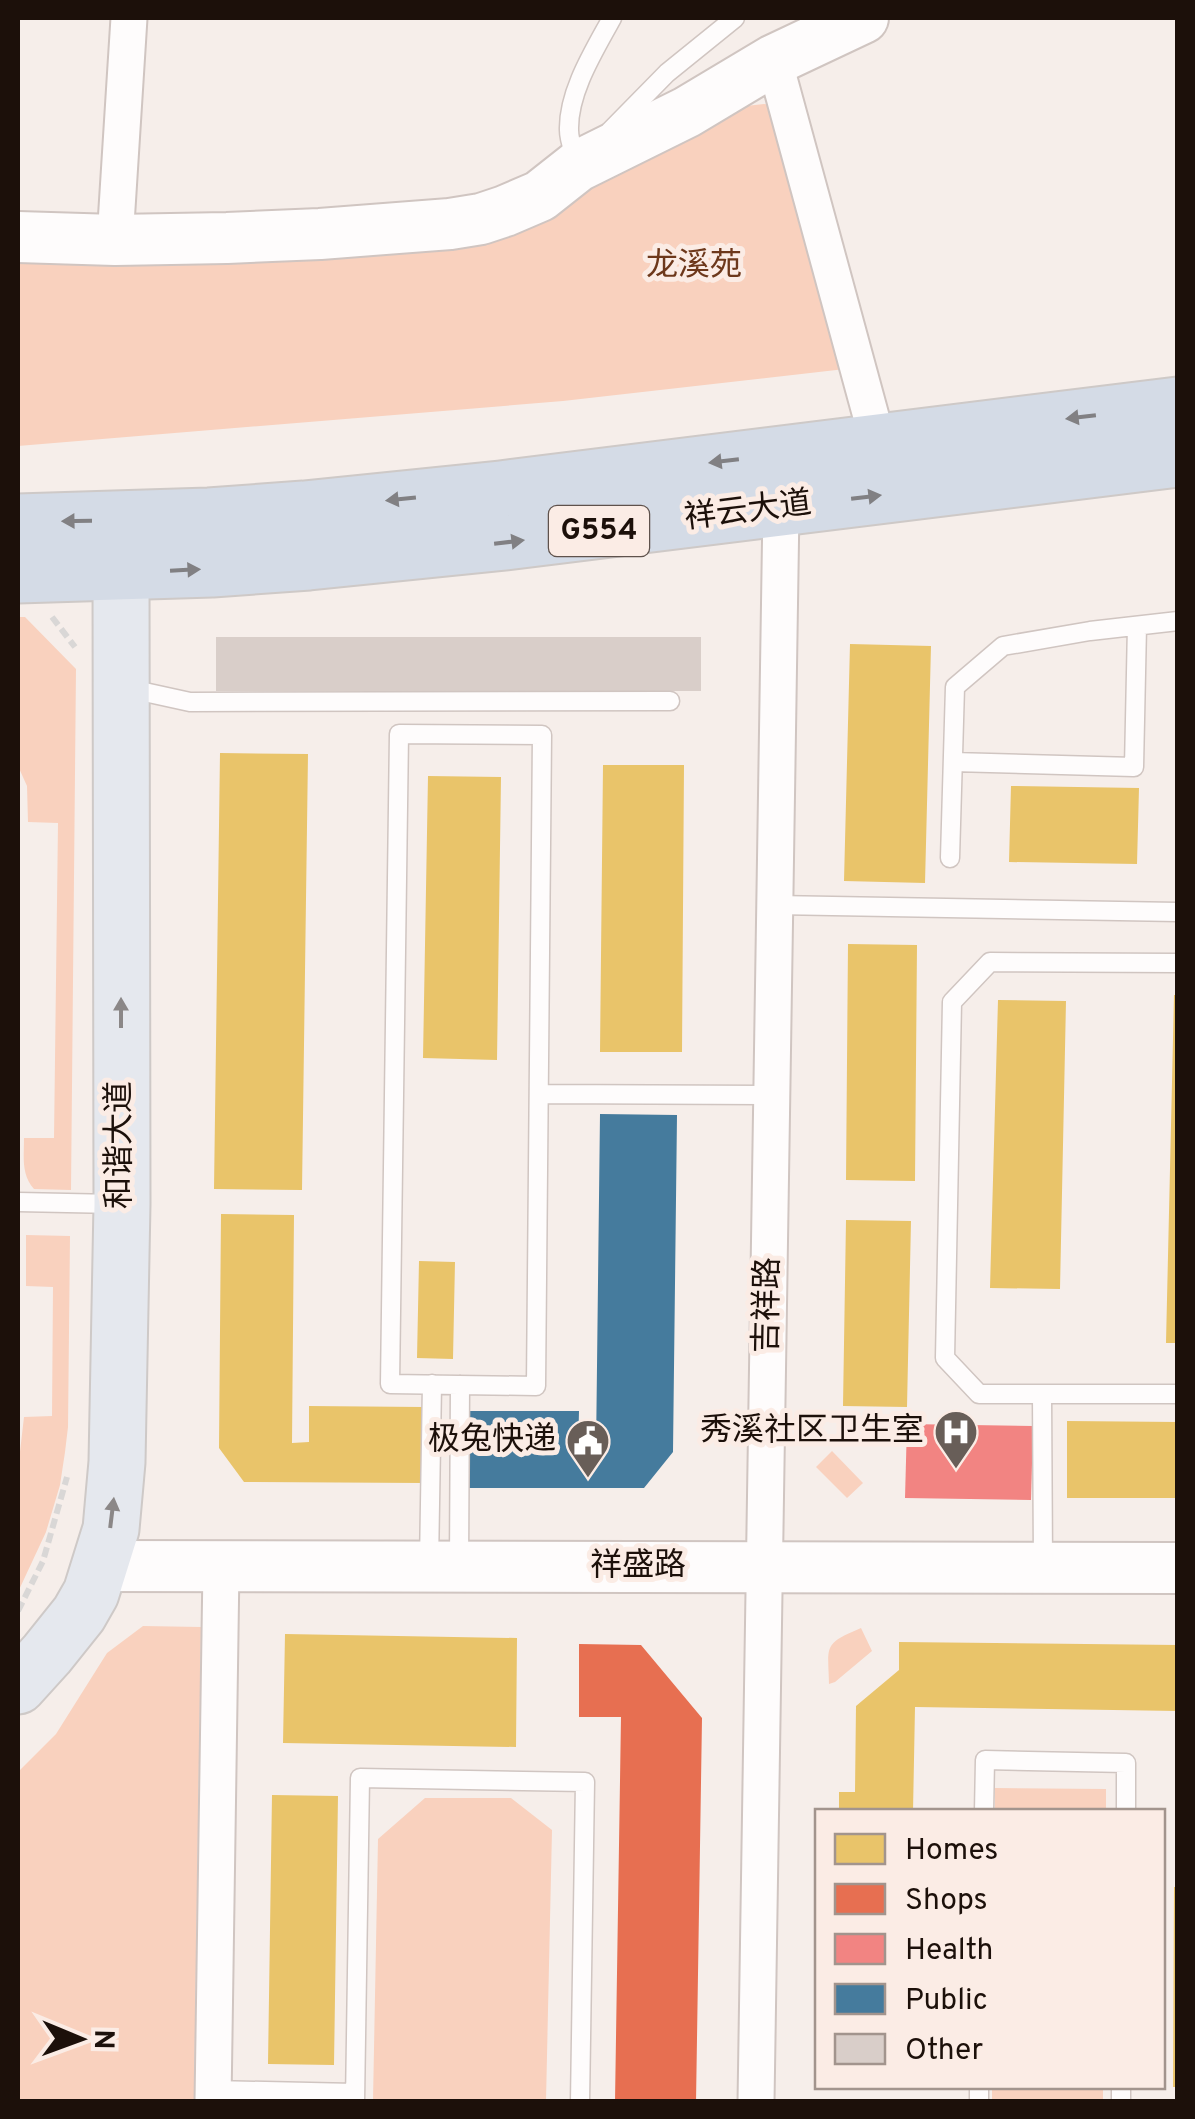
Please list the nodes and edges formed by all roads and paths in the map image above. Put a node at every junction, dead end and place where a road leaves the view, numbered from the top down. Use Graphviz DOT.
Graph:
graph roads {
  1 [pos="130,18"];
  2 [pos="612,18"];
  3 [pos="736,18"];
  4 [pos="863,18"];
  5 [pos="774,60"];
  6 [pos="578,166"];
  7 [pos="18,237"];
  8 [pos="115,240"];
  9 [pos="1178,405"];
  10 [pos="878,442"];
  11 [pos="1178,459"];
  12 [pos="780,481"];
  13 [pos="18,522"];
  14 [pos="121,574"];
  15 [pos="29,593"];
  16 [pos="1178,621"];
  17 [pos="1137,626"];
  18 [pos="78,652"];
  19 [pos="121,687"];
  20 [pos="670,702"];
  21 [pos="952,762"];
  22 [pos="950,858"];
  23 [pos="775,906"];
  24 [pos="1178,912"];
  25 [pos="1178,963"];
  26 [pos="539,1094"];
  27 [pos="772,1095"];
  28 [pos="18,1202"];
  29 [pos="122,1204"];
  30 [pos="432,1384"];
  31 [pos="460,1385"];
  32 [pos="1042,1394"];
  33 [pos="1178,1394"];
  34 [pos="69,1464"];
  35 [pos="98,1566"];
  36 [pos="222,1567"];
  37 [pos="444,1567"];
  38 [pos="765,1568"];
  39 [pos="1043,1568"];
  40 [pos="1178,1568"];
  41 [pos="18,1611"];
  42 [pos="18,1686"];
  43 [pos="984,1809"];
  44 [pos="1126,1809"];
  45 [pos="213,2096"];
  46 [pos="355,2097"];
  47 [pos="580,2102"];
  48 [pos="756,2102"];
  1 -- 8 [label="street"];
  2 -- 6 [label="lane"];
  3 -- 6 [label="lane"];
  4 -- 5 [label="street"];
  5 -- 6 [label="street"];
  5 -- 10 [label="street"];
  6 -- 8 [label="street"];
  7 -- 8 [label="street"];
  9 -- 10 [label="highway, 祥云大道 / G554, one-way"];
  10 -- 12 [label="highway, 祥云大道 / G554"];
  12 -- 11 [label="highway, 祥云大道 / G554, one-way"];
  12 -- 13 [label="highway, 祥云大道 / G554, one-way"];
  14 -- 12 [label="highway, 祥云大道 / G554, one-way"];
  12 -- 23 [label="street, 吉祥路"];
  14 -- 15 [label="highway, 祥云大道 / G554"];
  14 -- 19 [label="main road, 和谐大道"];
  15 -- 18 [label="path"];
  16 -- 17 [label="lane"];
  17 -- 21 [label="lane"];
  17 -- 21 [label="lane"];
  19 -- 20 [label="lane"];
  29 -- 19 [label="main road, 和谐大道, one-way"];
  21 -- 22 [label="lane"];
  23 -- 24 [label="lane"];
  23 -- 27 [label="street, 吉祥路"];
  25 -- 32 [label="lane"];
  26 -- 27 [label="lane"];
  26 -- 30 [label="lane"];
  26 -- 31 [label="lane"];
  27 -- 38 [label="street, 吉祥路"];
  28 -- 29 [label="lane"];
  35 -- 29 [label="main road, 和谐大道, one-way"];
  30 -- 31 [label="lane"];
  30 -- 37 [label="lane"];
  31 -- 37 [label="lane"];
  32 -- 33 [label="lane"];
  32 -- 39 [label="lane"];
  34 -- 41 [label="path"];
  35 -- 36 [label="street, 祥盛路"];
  35 -- 42 [label="main road, 和谐大道"];
  36 -- 37 [label="street, 祥盛路"];
  36 -- 45 [label="street"];
  37 -- 38 [label="street, 祥盛路"];
  38 -- 39 [label="street, 祥盛路"];
  38 -- 48 [label="street, 吉祥路"];
  39 -- 40 [label="street, 祥盛路"];
  43 -- 44 [label="lane"];
  45 -- 46 [label="lane"];
  46 -- 47 [label="lane"];
}
